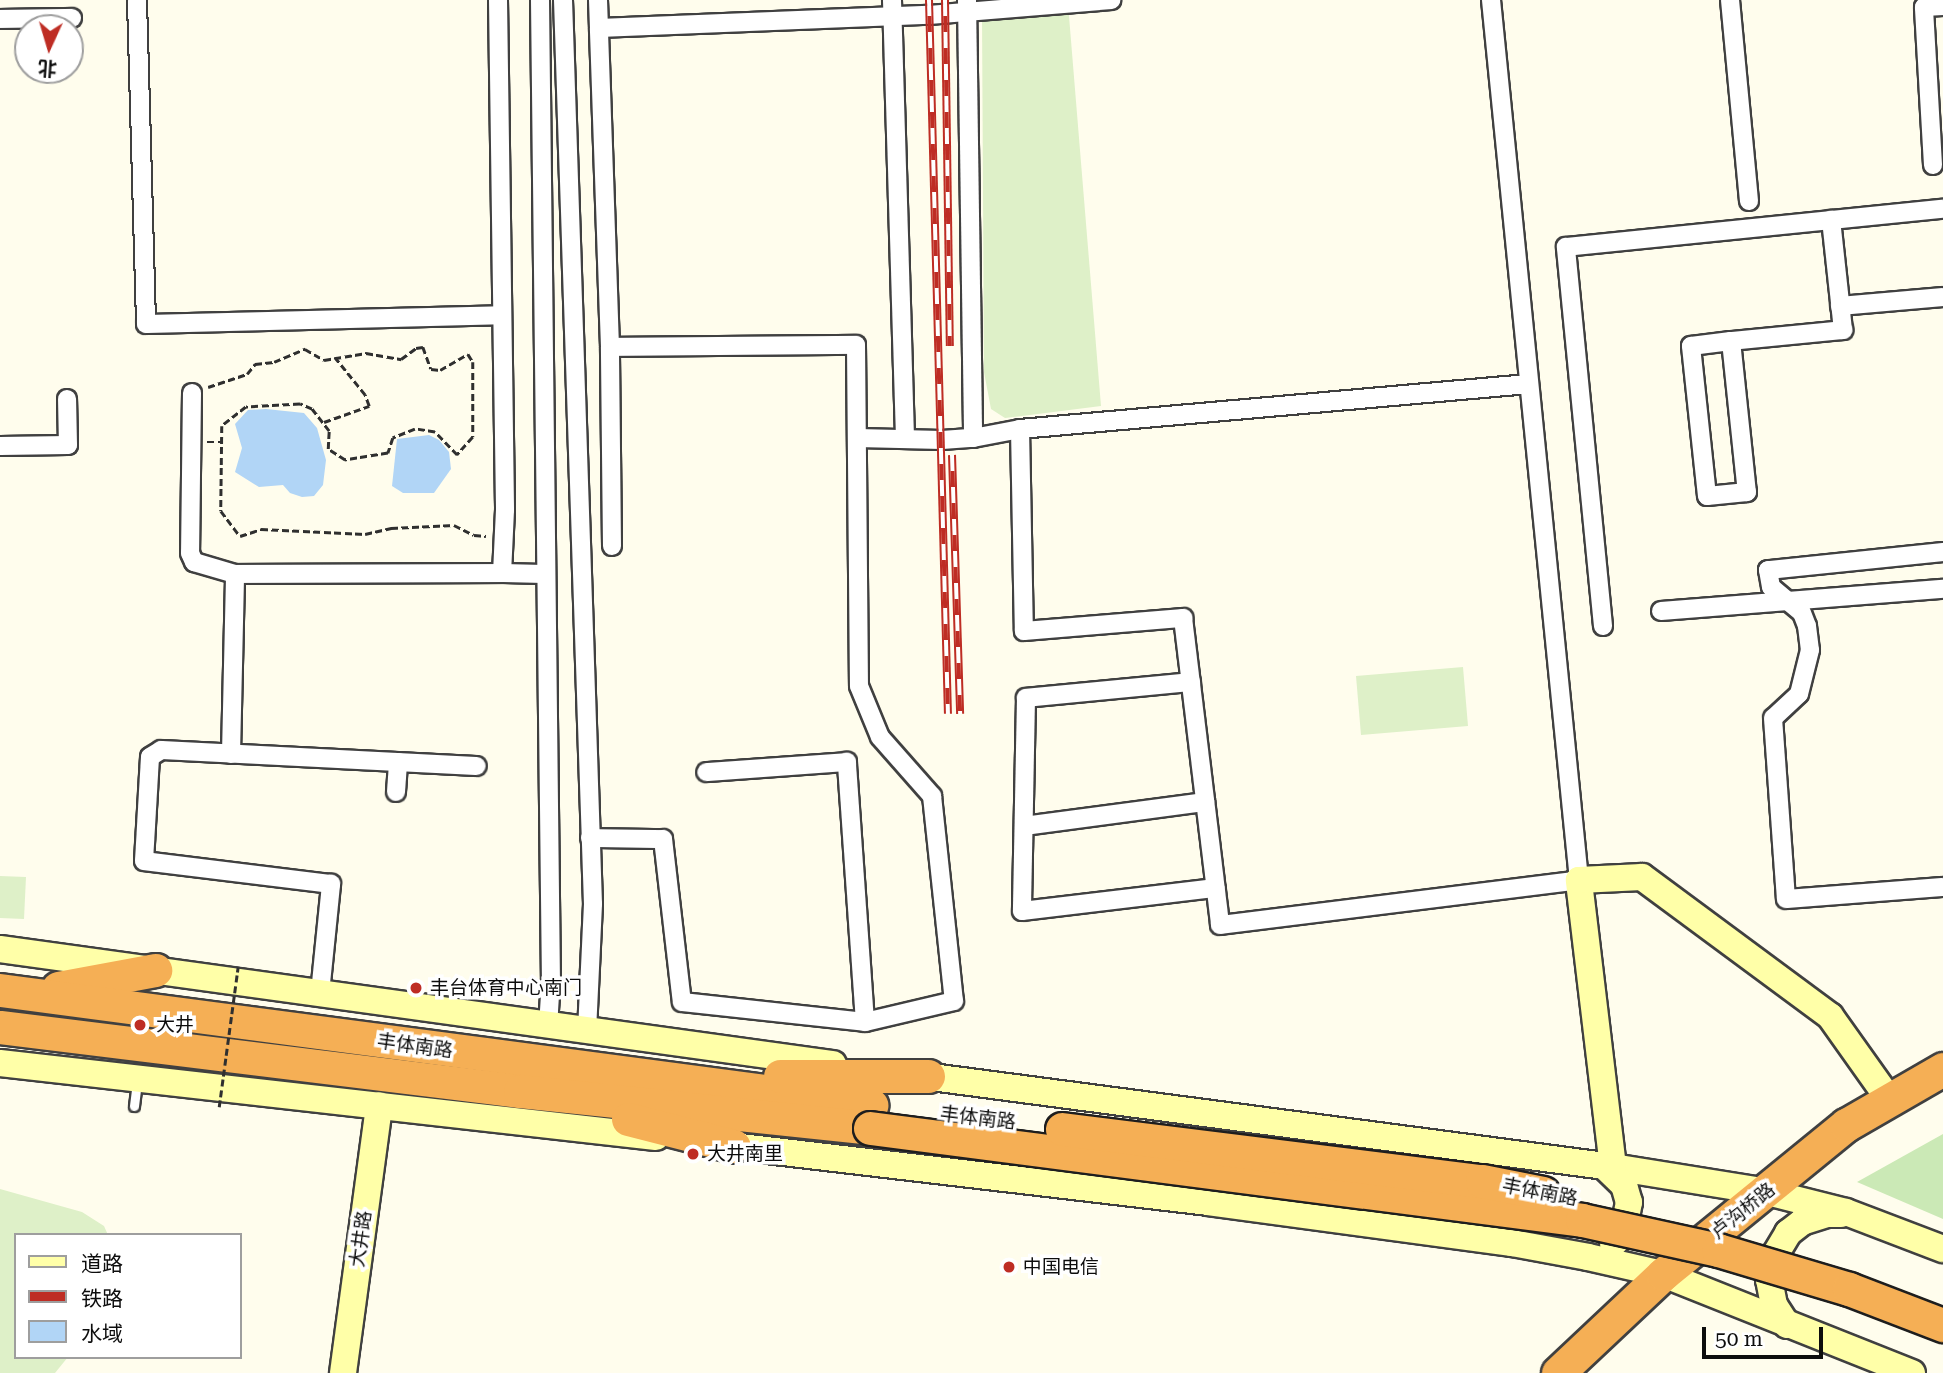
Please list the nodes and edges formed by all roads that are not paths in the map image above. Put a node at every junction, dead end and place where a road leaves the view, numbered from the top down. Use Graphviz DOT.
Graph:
graph roads {
  1 [pos="137,0"];
  2 [pos="498,0"];
  3 [pos="540,0"];
  4 [pos="563,0"];
  5 [pos="598,0"];
  6 [pos="1111,0"];
  7 [pos="1491,0"];
  8 [pos="1730,0"];
  9 [pos="1943,5"];
  10 [pos="967,6"];
  11 [pos="892,8"];
  12 [pos="599,28"];
  13 [pos="1933,165"];
  14 [pos="1749,201"];
  15 [pos="1943,209"];
  16 [pos="1831,220"];
  17 [pos="1943,298"];
  18 [pos="1840,306"];
  19 [pos="502,315"];
  20 [pos="1731,341"];
  21 [pos="610,347"];
  22 [pos="1528,384"];
  23 [pos="192,393"];
  24 [pos="67,399"];
  25 [pos="1020,429"];
  26 [pos="857,438"];
  27 [pos="905,438"];
  28 [pos="972,438"];
  29 [pos="0,446"];
  30 [pos="612,546"];
  31 [pos="1943,552"];
  32 [pos="502,573"];
  33 [pos="235,574"];
  34 [pos="545,574"];
  35 [pos="1943,589"];
  36 [pos="1786,601"];
  37 [pos="1661,611"];
  38 [pos="1603,626"];
  39 [pos="1191,682"];
  40 [pos="231,754"];
  41 [pos="398,762"];
  42 [pos="477,766"];
  43 [pos="706,772"];
  44 [pos="396,792"];
  45 [pos="1205,802"];
  46 [pos="1024,826"];
  47 [pos="590,838"];
  48 [pos="1579,880"];
  49 [pos="1943,887"];
  50 [pos="1216,888"];
  51 [pos="0,949"];
  52 [pos="155,970"];
  53 [pos="12,991"];
  54 [pos="320,993"];
  55 [pos="865,1022"];
  56 [pos="0,1027"];
  57 [pos="548,1027"];
  58 [pos="587,1032"];
  59 [pos="85,1039"];
  60 [pos="0,1047"];
  61 [pos="0,1063"];
  62 [pos="1943,1069"];
  63 [pos="633,1075"];
  64 [pos="928,1076"];
  65 [pos="138,1077"];
  66 [pos="520,1091"];
  67 [pos="1889,1099"];
  68 [pos="379,1105"];
  69 [pos="134,1106"];
  70 [pos="871,1116"];
  71 [pos="734,1146"];
  72 [pos="1609,1166"];
  73 [pos="1767,1192"];
  74 [pos="1853,1215"];
  75 [pos="1943,1250"];
  76 [pos="1581,1256"];
  77 [pos="1662,1274"];
  78 [pos="1943,1302"];
  79 [pos="1787,1325"];
  80 [pos="1943,1325"];
  81 [pos="343,1373"];
  82 [pos="1558,1373"];
  83 [pos="1912,1373"];
  1 -- 19 [label="street"];
  2 -- 19 [label="street"];
  3 -- 34 [label="street"];
  4 -- 47 [label="street"];
  5 -- 12 [label="street"];
  6 -- 10 [label="street"];
  7 -- 22 [label="street"];
  8 -- 14 [label="street"];
  9 -- 13 [label="street"];
  10 -- 11 [label="street"];
  10 -- 28 [label="street"];
  11 -- 12 [label="street"];
  11 -- 27 [label="street"];
  12 -- 21 [label="street"];
  15 -- 16 [label="street"];
  16 -- 18 [label="street"];
  16 -- 38 [label="street"];
  17 -- 18 [label="street"];
  18 -- 20 [label="street"];
  19 -- 32 [label="street"];
  20 -- 20 [label="street"];
  21 -- 26 [label="street"];
  21 -- 30 [label="street"];
  22 -- 25 [label="street"];
  22 -- 48 [label="street"];
  23 -- 33 [label="street"];
  24 -- 29 [label="street"];
  25 -- 28 [label="street"];
  25 -- 39 [label="street"];
  26 -- 27 [label="street"];
  26 -- 55 [label="street"];
  27 -- 28 [label="street"];
  31 -- 36 [label="street"];
  32 -- 33 [label="street"];
  32 -- 34 [label="street"];
  33 -- 40 [label="street"];
  34 -- 57 [label="street"];
  35 -- 36 [label="street"];
  36 -- 37 [label="street"];
  36 -- 49 [label="street"];
  39 -- 45 [label="street"];
  39 -- 46 [label="street"];
  40 -- 41 [label="street"];
  40 -- 54 [label="street"];
  41 -- 42 [label="street"];
  41 -- 44 [label="street"];
  43 -- 55 [label="street"];
  45 -- 46 [label="street"];
  45 -- 50 [label="street"];
  46 -- 50 [label="street"];
  47 -- 55 [label="street"];
  47 -- 58 [label="street"];
  48 -- 50 [label="street"];
  48 -- 67 [label="street"];
  48 -- 72 [label="street"];
  51 -- 52 [label="street, 丰体南路"];
  52 -- 53 [label="highway"];
  52 -- 54 [label="street, 丰体南路"];
  53 -- 63 [label="highway, 丰体南路"];
  54 -- 57 [label="street, 丰体南路"];
  56 -- 59 [label="highway, 丰体南路"];
  57 -- 58 [label="street, 丰体南路"];
  58 -- 64 [label="street, 丰体南路"];
  59 -- 60 [label="highway"];
  59 -- 66 [label="highway, 丰体南路"];
  61 -- 65 [label="street"];
  62 -- 67 [label="highway, 卢沟桥路"];
  63 -- 64 [label="highway"];
  63 -- 70 [label="highway, 丰体南路"];
  64 -- 72 [label="street, 丰体南路"];
  65 -- 68 [label="street"];
  65 -- 69 [label="lane"];
  66 -- 70 [label="highway, 丰体南路"];
  66 -- 71 [label="highway"];
  67 -- 73 [label="highway, 卢沟桥路"];
  68 -- 71 [label="street"];
  68 -- 81 [label="street, 大井路"];
  70 -- 78 [label="highway, 丰体南路, bridge"];
  70 -- 80 [label="highway, 丰体南路, bridge"];
  71 -- 76 [label="street"];
  72 -- 73 [label="street, 丰体南路"];
  72 -- 76 [label="street"];
  73 -- 74 [label="street, 丰体南路"];
  73 -- 77 [label="highway, 卢沟桥路"];
  74 -- 75 [label="street, 丰体南路"];
  74 -- 79 [label="street"];
  76 -- 77 [label="street"];
  77 -- 79 [label="street"];
  77 -- 82 [label="highway, 卢沟桥路"];
  79 -- 83 [label="street"];
}
